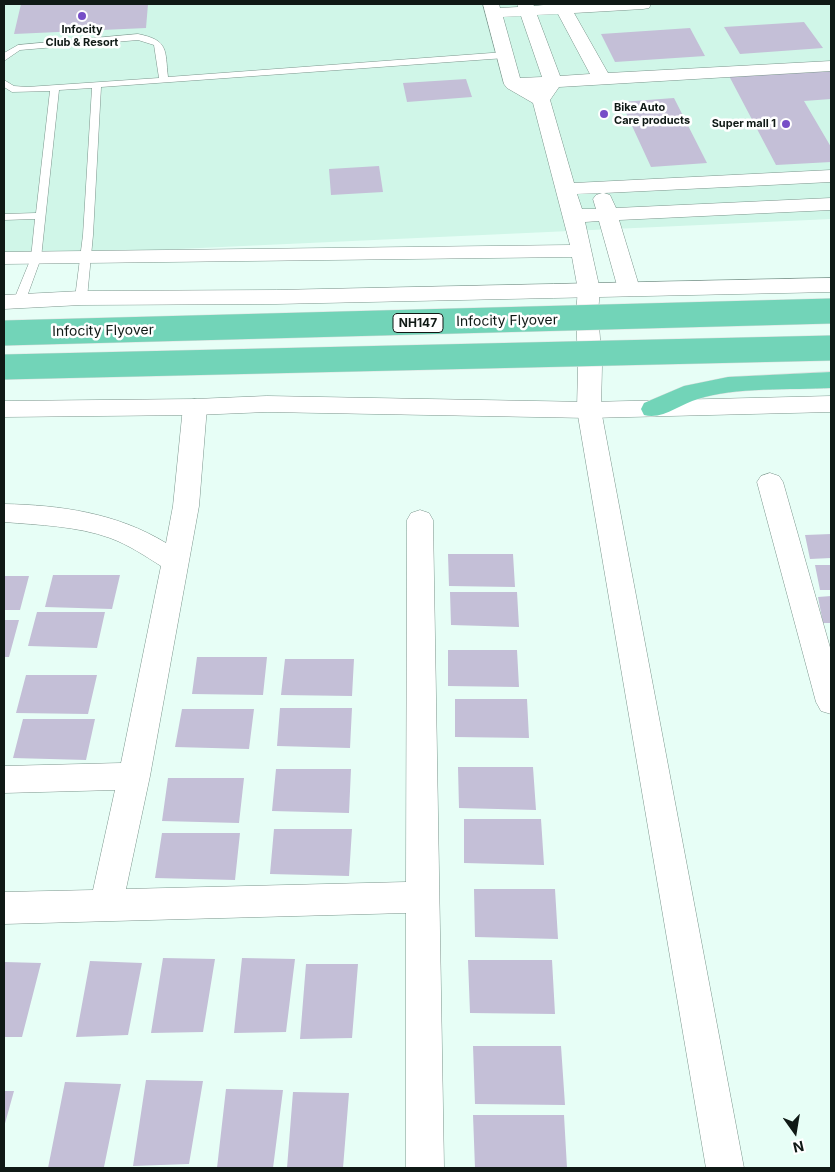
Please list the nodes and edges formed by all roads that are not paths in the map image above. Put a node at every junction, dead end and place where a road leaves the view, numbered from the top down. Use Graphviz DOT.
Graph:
graph roads {
  1 [pos="643,4"];
  2 [pos="562,6"];
  3 [pos="527,7"];
  4 [pos="492,8"];
  5 [pos="505,55"];
  6 [pos="4,58"];
  7 [pos="831,66"];
  8 [pos="602,79"];
  9 [pos="164,80"];
  10 [pos="553,82"];
  11 [pos="4,83"];
  12 [pos="513,84"];
  13 [pos="97,85"];
  14 [pos="55,88"];
  15 [pos="541,100"];
  16 [pos="831,176"];
  17 [pos="599,187"];
  18 [pos="566,189"];
  19 [pos="831,204"];
  20 [pos="607,215"];
  21 [pos="41,216"];
  22 [pos="573,216"];
  23 [pos="4,217"];
  24 [pos="582,251"];
  25 [pos="86,256"];
  26 [pos="4,258"];
  27 [pos="36,258"];
  28 [pos="831,284"];
  29 [pos="629,289"];
  30 [pos="589,290"];
  31 [pos="80,298"];
  32 [pos="11,302"];
  33 [pos="831,311"];
  34 [pos="4,333"];
  35 [pos="831,348"];
  36 [pos="4,367"];
  37 [pos="831,380"];
  38 [pos="831,404"];
  39 [pos="195,407"];
  40 [pos="653,408"];
  41 [pos="4,410"];
  42 [pos="589,410"];
  43 [pos="770,482"];
  44 [pos="4,513"];
  45 [pos="420,520"];
  46 [pos="175,562"];
  47 [pos="830,693"];
  48 [pos="134,776"];
  49 [pos="4,779"];
  50 [pos="423,897"];
  51 [pos="106,905"];
  52 [pos="4,908"];
  53 [pos="425,1168"];
  54 [pos="725,1168"];
  1 -- 2 [label="street"];
  2 -- 3 [label="street"];
  2 -- 8 [label="street"];
  3 -- 4 [label="street"];
  3 -- 10 [label="street"];
  4 -- 5 [label="street"];
  5 -- 9 [label="lane"];
  5 -- 12 [label="street"];
  6 -- 9 [label="lane"];
  7 -- 8 [label="street"];
  8 -- 10 [label="street"];
  9 -- 13 [label="lane"];
  10 -- 12 [label="street"];
  10 -- 15 [label="street"];
  11 -- 14 [label="lane"];
  12 -- 15 [label="street"];
  13 -- 14 [label="lane"];
  13 -- 25 [label="lane"];
  14 -- 21 [label="lane"];
  15 -- 18 [label="street"];
  16 -- 17 [label="street"];
  17 -- 18 [label="street"];
  17 -- 20 [label="street"];
  18 -- 22 [label="street"];
  19 -- 20 [label="street"];
  20 -- 22 [label="street"];
  20 -- 29 [label="street"];
  21 -- 23 [label="lane"];
  21 -- 27 [label="lane"];
  22 -- 24 [label="street"];
  24 -- 25 [label="street"];
  24 -- 30 [label="street"];
  25 -- 27 [label="street"];
  25 -- 31 [label="lane"];
  26 -- 27 [label="street"];
  27 -- 32 [label="lane"];
  28 -- 29 [label="street"];
  29 -- 30 [label="street"];
  30 -- 31 [label="street"];
  30 -- 42 [label="street"];
  31 -- 32 [label="street"];
  33 -- 34 [label="highway, Infocity Flyover / NH147, bridge"];
  35 -- 36 [label="highway, bridge"];
  37 -- 40 [label="highway"];
  38 -- 40 [label="street"];
  39 -- 41 [label="street"];
  39 -- 42 [label="street"];
  39 -- 46 [label="street"];
  40 -- 42 [label="street"];
  42 -- 54 [label="street"];
  43 -- 47 [label="street"];
  44 -- 46 [label="street"];
  45 -- 50 [label="street"];
  46 -- 48 [label="street"];
  48 -- 49 [label="street"];
  48 -- 51 [label="street"];
  50 -- 51 [label="street"];
  50 -- 53 [label="street"];
  51 -- 52 [label="street"];
}
